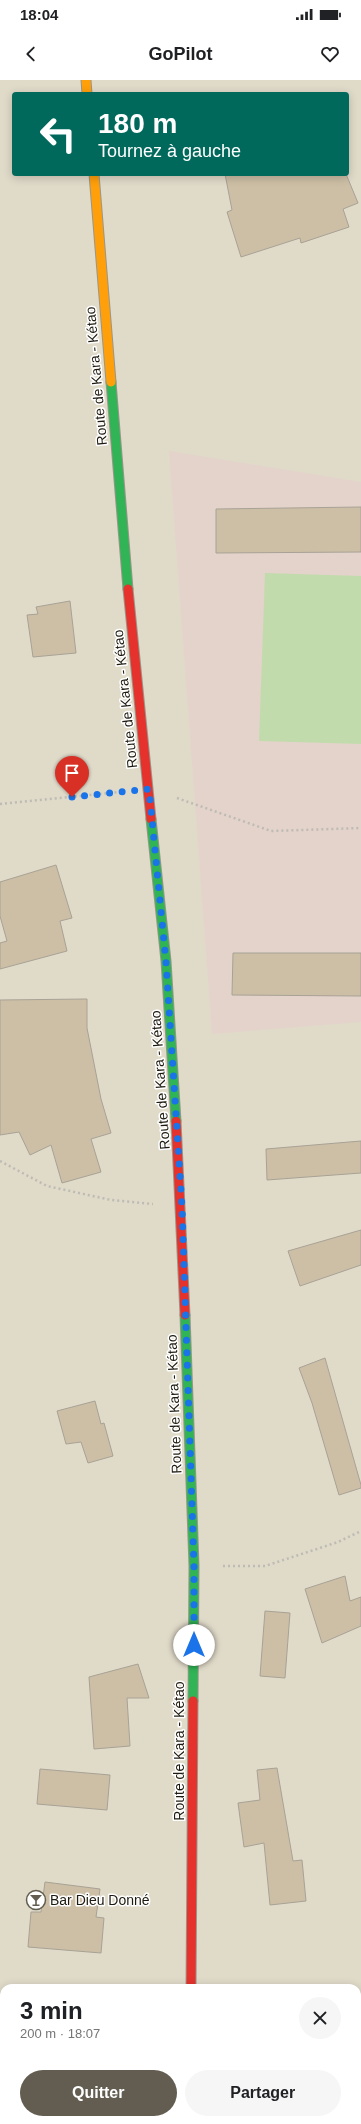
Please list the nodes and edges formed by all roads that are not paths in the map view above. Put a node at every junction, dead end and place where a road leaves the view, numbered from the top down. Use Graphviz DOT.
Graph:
graph roads {
  1 [pos="86,80"];
  2 [pos="87,92"];
  3 [pos="94,176"];
  4 [pos="191,1984"];
  1 -- 2 [label="main road"];
  3 -- 4 [label="main road, Route de Kara - Kétao"];
}
